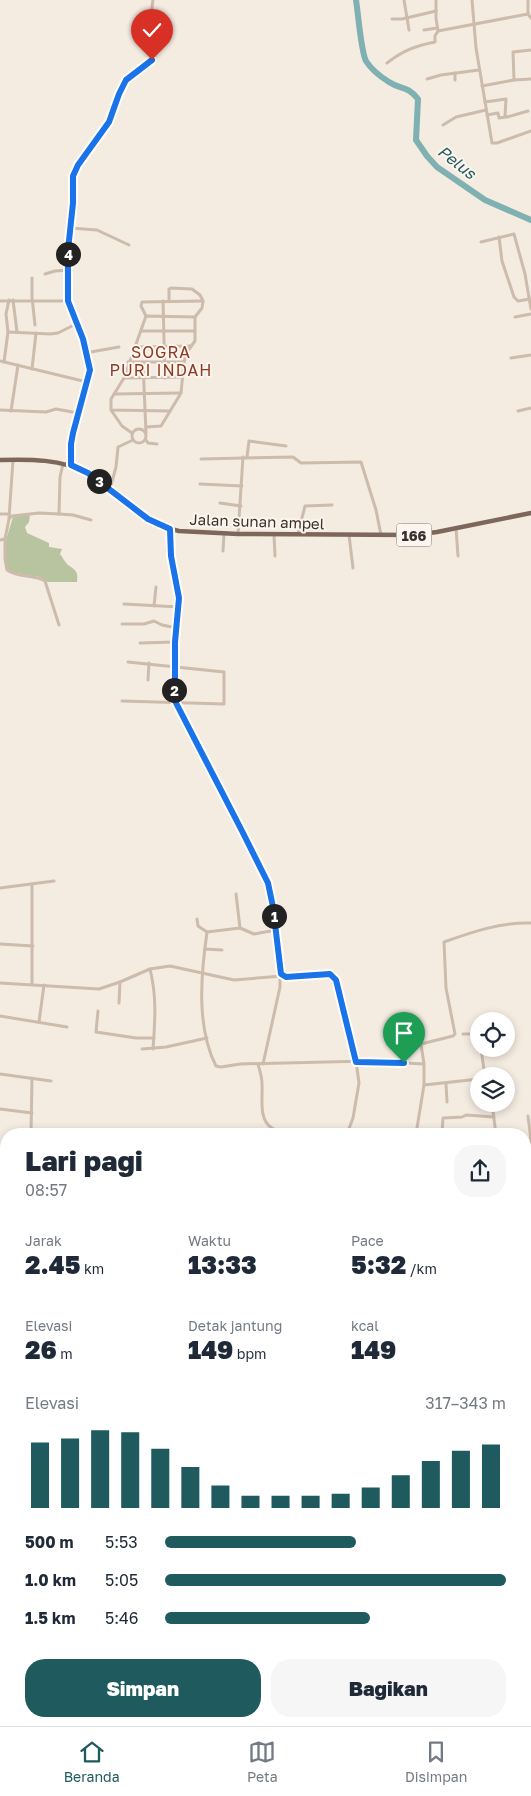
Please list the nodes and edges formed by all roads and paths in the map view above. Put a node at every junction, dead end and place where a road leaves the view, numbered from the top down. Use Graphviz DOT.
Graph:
graph roads {
  1 [pos="154,0"];
  2 [pos="404,0"];
  3 [pos="436,0"];
  4 [pos="472,0"];
  5 [pos="528,0"];
  6 [pos="436,11"];
  7 [pos="528,14"];
  8 [pos="407,17"];
  9 [pos="531,18"];
  10 [pos="392,20"];
  11 [pos="473,24"];
  12 [pos="409,30"];
  13 [pos="424,30"];
  14 [pos="438,30"];
  15 [pos="531,50"];
  16 [pos="387,63"];
  17 [pos="479,70"];
  18 [pos="455,73"];
  19 [pos="427,79"];
  20 [pos="531,79"];
  21 [pos="456,80"];
  22 [pos="514,80"];
  23 [pos="482,86"];
  24 [pos="486,102"];
  25 [pos="528,111"];
  26 [pos="487,113"];
  27 [pos="506,117"];
  28 [pos="443,125"];
  29 [pos="531,131"];
  30 [pos="70,228"];
  31 [pos="499,236"];
  32 [pos="480,242"];
  33 [pos="129,245"];
  34 [pos="68,270"];
  35 [pos="531,273"];
  36 [pos="45,274"];
  37 [pos="525,274"];
  38 [pos="32,278"];
  39 [pos="530,299"];
  40 [pos="11,300"];
  41 [pos="0,301"];
  42 [pos="32,301"];
  43 [pos="68,301"];
  44 [pos="163,301"];
  45 [pos="169,301"];
  46 [pos="203,301"];
  47 [pos="531,309"];
  48 [pos="531,314"];
  49 [pos="146,316"];
  50 [pos="163,316"];
  51 [pos="195,317"];
  52 [pos="515,317"];
  53 [pos="76,324"];
  54 [pos="35,325"];
  55 [pos="141,331"];
  56 [pos="8,332"];
  57 [pos="16,332"];
  58 [pos="163,332"];
  59 [pos="195,332"];
  60 [pos="36,333"];
  61 [pos="163,346"];
  62 [pos="191,346"];
  63 [pos="119,347"];
  64 [pos="134,347"];
  65 [pos="85,353"];
  66 [pos="531,355"];
  67 [pos="511,358"];
  68 [pos="2,361"];
  69 [pos="128,362"];
  70 [pos="164,362"];
  71 [pos="184,362"];
  72 [pos="143,363"];
  73 [pos="18,366"];
  74 [pos="32,369"];
  75 [pos="182,377"];
  76 [pos="124,378"];
  77 [pos="165,378"];
  78 [pos="144,379"];
  79 [pos="87,382"];
  80 [pos="144,393"];
  81 [pos="181,393"];
  82 [pos="114,394"];
  83 [pos="531,408"];
  84 [pos="0,410"];
  85 [pos="11,410"];
  86 [pos="111,410"];
  87 [pos="145,411"];
  88 [pos="170,411"];
  89 [pos="518,411"];
  90 [pos="78,413"];
  91 [pos="146,427"];
  92 [pos="132,433"];
  93 [pos="146,433"];
  94 [pos="133,440"];
  95 [pos="146,440"];
  96 [pos="157,444"];
  97 [pos="286,446"];
  98 [pos="245,457"];
  99 [pos="201,458"];
  100 [pos="0,460"];
  101 [pos="13,460"];
  102 [pos="63,464"];
  103 [pos="71,465"];
  104 [pos="200,484"];
  105 [pos="242,486"];
  106 [pos="110,490"];
  107 [pos="220,503"];
  108 [pos="332,505"];
  109 [pos="241,506"];
  110 [pos="531,513"];
  111 [pos="0,514"];
  112 [pos="59,514"];
  113 [pos="9,516"];
  114 [pos="91,520"];
  115 [pos="456,528"];
  116 [pos="170,529"];
  117 [pos="224,534"];
  118 [pos="238,534"];
  119 [pos="274,535"];
  120 [pos="297,535"];
  121 [pos="349,535"];
  122 [pos="382,536"];
  123 [pos="5,539"];
  124 [pos="0,540"];
  125 [pos="223,551"];
  126 [pos="275,556"];
  127 [pos="458,556"];
  128 [pos="353,568"];
  129 [pos="156,587"];
  130 [pos="124,604"];
  131 [pos="154,606"];
  132 [pos="179,607"];
  133 [pos="122,624"];
  134 [pos="59,625"];
  135 [pos="177,628"];
  136 [pos="175,642"];
  137 [pos="140,643"];
  138 [pos="128,662"];
  139 [pos="149,663"];
  140 [pos="174,667"];
  141 [pos="148,680"];
  142 [pos="122,701"];
  143 [pos="175,702"];
  144 [pos="54,881"];
  145 [pos="32,884"];
  146 [pos="0,888"];
  147 [pos="236,894"];
  148 [pos="197,919"];
  149 [pos="531,923"];
  150 [pos="240,928"];
  151 [pos="276,930"];
  152 [pos="207,932"];
  153 [pos="0,944"];
  154 [pos="32,946"];
  155 [pos="205,949"];
  156 [pos="222,950"];
  157 [pos="150,969"];
  158 [pos="202,973"];
  159 [pos="281,976"];
  160 [pos="120,982"];
  161 [pos="0,983"];
  162 [pos="32,984"];
  163 [pos="44,985"];
  164 [pos="119,1004"];
  165 [pos="98,1011"];
  166 [pos="0,1016"];
  167 [pos="38,1022"];
  168 [pos="67,1027"];
  169 [pos="400,1032"];
  170 [pos="463,1034"];
  171 [pos="470,1034"];
  172 [pos="154,1038"];
  173 [pos="206,1038"];
  174 [pos="153,1049"];
  175 [pos="142,1050"];
  176 [pos="356,1062"];
  177 [pos="404,1063"];
  178 [pos="260,1064"];
  179 [pos="424,1064"];
  180 [pos="0,1074"];
  181 [pos="32,1078"];
  182 [pos="470,1080"];
  183 [pos="50,1081"];
  184 [pos="446,1084"];
  185 [pos="424,1085"];
  186 [pos="447,1102"];
  187 [pos="0,1109"];
  188 [pos="493,1112"];
  189 [pos="32,1113"];
  190 [pos="528,1116"];
  191 [pos="494,1117"];
  192 [pos="31,1128"];
  193 [pos="271,1128"];
  194 [pos="349,1128"];
  195 [pos="417,1128"];
  196 [pos="443,1128"];
  197 [pos="495,1128"];
  198 [pos="529,1128"];
  1 -- 30 [label="street"];
  2 -- 8 [label="street"];
  3 -- 6 [label="street"];
  4 -- 11 [label="street"];
  5 -- 7 [label="street"];
  6 -- 8 [label="street"];
  6 -- 14 [label="street"];
  7 -- 9 [label="street"];
  7 -- 11 [label="street"];
  8 -- 10 [label="street"];
  8 -- 12 [label="street"];
  11 -- 14 [label="street"];
  11 -- 17 [label="street"];
  13 -- 14 [label="street"];
  14 -- 16 [label="street"];
  15 -- 22 [label="street"];
  17 -- 18 [label="street"];
  17 -- 23 [label="street"];
  18 -- 19 [label="street"];
  18 -- 21 [label="street"];
  20 -- 22 [label="street"];
  22 -- 23 [label="street"];
  23 -- 24 [label="street"];
  24 -- 26 [label="street"];
  24 -- 27 [label="street"];
  25 -- 27 [label="street"];
  26 -- 27 [label="street"];
  26 -- 28 [label="street"];
  26 -- 29 [label="street"];
  30 -- 33 [label="street"];
  30 -- 34 [label="street"];
  31 -- 32 [label="street"];
  31 -- 37 [label="street"];
  31 -- 39 [label="street"];
  34 -- 36 [label="street"];
  34 -- 43 [label="street"];
  35 -- 37 [label="street"];
  37 -- 39 [label="street"];
  38 -- 42 [label="street"];
  39 -- 47 [label="street"];
  40 -- 41 [label="street"];
  40 -- 42 [label="street"];
  40 -- 56 [label="street"];
  40 -- 57 [label="street"];
  42 -- 43 [label="street"];
  42 -- 54 [label="street"];
  43 -- 53 [label="street"];
  44 -- 45 [label="street"];
  44 -- 49 [label="street"];
  44 -- 50 [label="street"];
  45 -- 46 [label="street"];
  45 -- 46 [label="street"];
  46 -- 51 [label="street"];
  48 -- 52 [label="street"];
  49 -- 50 [label="street"];
  49 -- 55 [label="street"];
  50 -- 51 [label="street"];
  50 -- 58 [label="street"];
  51 -- 59 [label="street"];
  53 -- 60 [label="street"];
  53 -- 65 [label="street"];
  55 -- 58 [label="street"];
  55 -- 64 [label="street"];
  56 -- 57 [label="street"];
  56 -- 68 [label="street"];
  57 -- 60 [label="street"];
  58 -- 59 [label="street"];
  58 -- 61 [label="street"];
  59 -- 62 [label="street"];
  60 -- 74 [label="street"];
  61 -- 62 [label="street"];
  61 -- 64 [label="street"];
  61 -- 70 [label="street"];
  62 -- 71 [label="street"];
  63 -- 65 [label="street"];
  64 -- 69 [label="street"];
  65 -- 79 [label="street"];
  66 -- 67 [label="street"];
  68 -- 73 [label="street"];
  69 -- 72 [label="street"];
  69 -- 76 [label="street"];
  70 -- 71 [label="street"];
  70 -- 72 [label="street"];
  70 -- 77 [label="street"];
  71 -- 75 [label="street"];
  72 -- 78 [label="street"];
  73 -- 74 [label="street"];
  73 -- 85 [label="street"];
  74 -- 79 [label="street"];
  75 -- 77 [label="street"];
  75 -- 81 [label="street"];
  76 -- 78 [label="street"];
  76 -- 82 [label="street"];
  77 -- 78 [label="street"];
  78 -- 80 [label="street"];
  79 -- 90 [label="street"];
  80 -- 81 [label="street"];
  80 -- 82 [label="street"];
  80 -- 87 [label="street"];
  81 -- 88 [label="street"];
  82 -- 86 [label="street"];
  83 -- 89 [label="street"];
  84 -- 85 [label="street"];
  85 -- 90 [label="street"];
  86 -- 87 [label="street"];
  86 -- 92 [label="street"];
  87 -- 88 [label="street"];
  87 -- 91 [label="street"];
  88 -- 91 [label="street"];
  90 -- 103 [label="street"];
  91 -- 93 [label="street"];
  92 -- 93 [label="street"];
  92 -- 94 [label="street"];
  93 -- 95 [label="street"];
  94 -- 95 [label="street"];
  94 -- 106 [label="street"];
  95 -- 96 [label="street"];
  97 -- 98 [label="street"];
  98 -- 99 [label="street"];
  98 -- 105 [label="street"];
  98 -- 122 [label="street"];
  100 -- 101 [label="main road, Jalan sunan ampel / 166"];
  101 -- 102 [label="main road, Jalan sunan ampel / 166"];
  101 -- 113 [label="street"];
  102 -- 103 [label="main road, Jalan sunan ampel / 166"];
  102 -- 112 [label="street"];
  103 -- 106 [label="main road, Jalan sunan ampel / 166"];
  104 -- 105 [label="street"];
  105 -- 109 [label="street"];
  106 -- 116 [label="main road, Jalan sunan ampel / 166"];
  107 -- 109 [label="street"];
  108 -- 120 [label="street"];
  109 -- 118 [label="street"];
  110 -- 115 [label="main road, Jalan sunan ampel / 166"];
  111 -- 113 [label="street"];
  112 -- 113 [label="street"];
  112 -- 114 [label="street"];
  113 -- 123 [label="street"];
  115 -- 122 [label="main road, Jalan sunan ampel / 166"];
  115 -- 127 [label="street"];
  116 -- 117 [label="main road, Jalan sunan ampel / 166"];
  116 -- 132 [label="street"];
  117 -- 118 [label="main road, Jalan sunan ampel / 166"];
  117 -- 125 [label="street"];
  118 -- 119 [label="main road, Jalan sunan ampel / 166"];
  119 -- 120 [label="main road, Jalan sunan ampel / 166"];
  119 -- 126 [label="street"];
  120 -- 121 [label="main road, Jalan sunan ampel / 166"];
  121 -- 122 [label="main road, Jalan sunan ampel / 166"];
  121 -- 128 [label="street"];
  123 -- 124 [label="street"];
  123 -- 134 [label="street"];
  129 -- 131 [label="street"];
  130 -- 131 [label="street"];
  131 -- 132 [label="street"];
  132 -- 135 [label="street"];
  133 -- 135 [label="street"];
  135 -- 136 [label="street"];
  136 -- 137 [label="street"];
  136 -- 140 [label="street"];
  138 -- 139 [label="street"];
  139 -- 140 [label="street"];
  139 -- 141 [label="street"];
  140 -- 143 [label="street"];
  140 -- 143 [label="street"];
  142 -- 143 [label="street"];
  143 -- 151 [label="street"];
  144 -- 145 [label="street"];
  145 -- 146 [label="street"];
  145 -- 154 [label="street"];
  147 -- 150 [label="street"];
  148 -- 152 [label="street"];
  149 -- 179 [label="street"];
  150 -- 151 [label="street"];
  150 -- 152 [label="street"];
  151 -- 159 [label="street"];
  152 -- 155 [label="street"];
  153 -- 154 [label="street"];
  154 -- 162 [label="street"];
  155 -- 156 [label="street"];
  155 -- 158 [label="street"];
  157 -- 158 [label="street"];
  157 -- 160 [label="street"];
  157 -- 172 [label="street"];
  158 -- 159 [label="street"];
  158 -- 173 [label="street"];
  159 -- 176 [label="street"];
  159 -- 178 [label="street"];
  160 -- 163 [label="street"];
  160 -- 164 [label="street"];
  161 -- 162 [label="street"];
  162 -- 163 [label="street"];
  163 -- 167 [label="street"];
  165 -- 172 [label="street"];
  166 -- 167 [label="street"];
  167 -- 168 [label="street"];
  169 -- 177 [label="street"];
  170 -- 171 [label="street"];
  172 -- 174 [label="street"];
  173 -- 174 [label="street"];
  173 -- 178 [label="street"];
  174 -- 175 [label="street"];
  176 -- 177 [label="street"];
  176 -- 178 [label="street"];
  176 -- 194 [label="street"];
  177 -- 179 [label="street"];
  178 -- 193 [label="street"];
  179 -- 185 [label="street"];
  180 -- 181 [label="street"];
  181 -- 183 [label="street"];
  181 -- 189 [label="street"];
  182 -- 184 [label="street"];
  184 -- 185 [label="street"];
  184 -- 186 [label="street"];
  185 -- 195 [label="street"];
  187 -- 189 [label="street"];
  188 -- 191 [label="street"];
  189 -- 192 [label="street"];
  190 -- 198 [label="street"];
  191 -- 196 [label="street"];
  191 -- 197 [label="street"];
}
